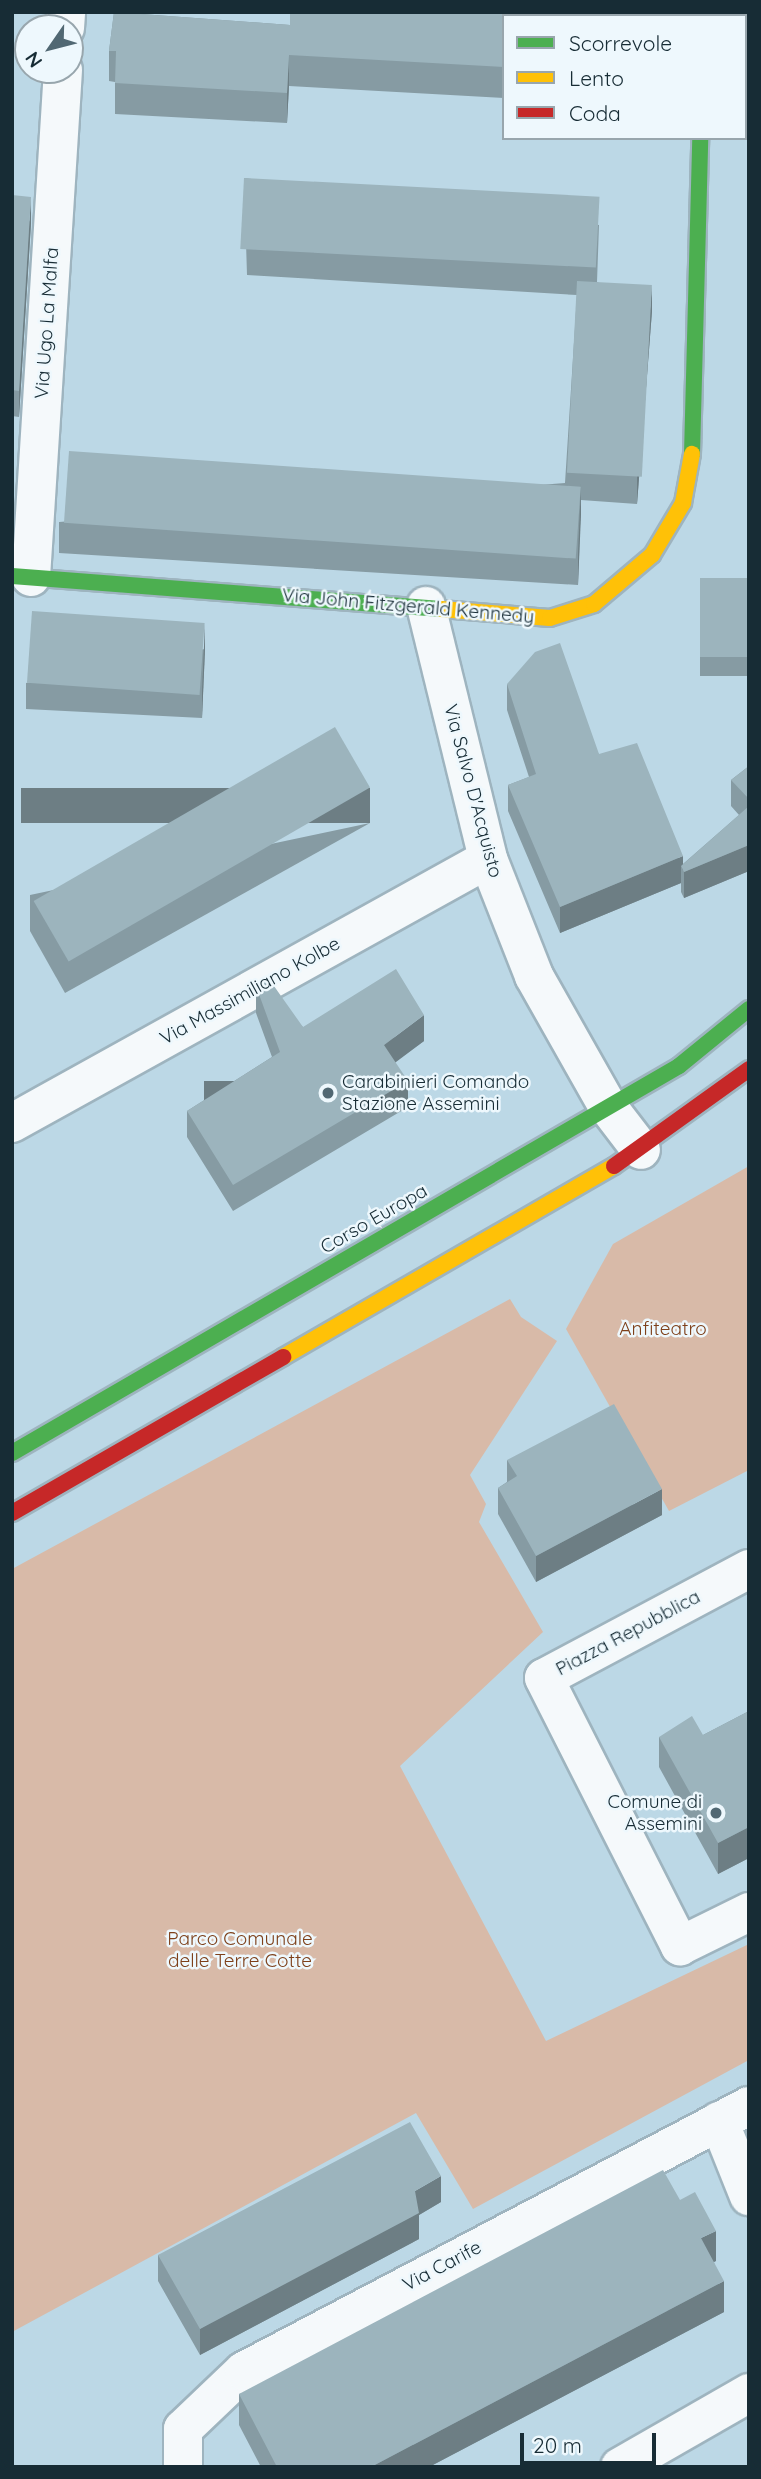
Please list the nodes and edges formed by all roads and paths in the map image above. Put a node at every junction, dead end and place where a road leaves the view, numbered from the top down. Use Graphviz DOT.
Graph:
graph roads {
  1 [pos="62,84"];
  2 [pos="701,140"];
  3 [pos="21,576"];
  4 [pos="426,606"];
  5 [pos="488,859"];
  6 [pos="749,1009"];
  7 [pos="749,1069"];
  8 [pos="608,1107"];
  9 [pos="12,1123"];
  10 [pos="641,1150"];
  11 [pos="12,1453"];
  12 [pos="12,1513"];
  13 [pos="749,1569"];
  14 [pos="749,1912"];
  15 [pos="734,2113"];
  16 [pos="749,2196"];
  17 [pos="749,2393"];
  18 [pos="183,2467"];
  19 [pos="620,2467"];
  1 -- 3 [label="street, Via Ugo La Malfa"];
  2 -- 4 [label="street, Via John Fitzgerald Kennedy"];
  3 -- 4 [label="street, Via John Fitzgerald Kennedy"];
  4 -- 5 [label="street, Via Salvo D'Acquisto"];
  5 -- 8 [label="street, Via Salvo D'Acquisto"];
  5 -- 9 [label="street, Via Massimiliano Kolbe"];
  6 -- 8 [label="street, Corso Europa"];
  7 -- 10 [label="street"];
  8 -- 10 [label="street, Via Salvo D'Acquisto"];
  8 -- 11 [label="street, Corso Europa"];
  10 -- 12 [label="street"];
  13 -- 14 [label="street, Piazza Repubblica"];
  15 -- 16 [label="street"];
  15 -- 18 [label="street, Via Carife"];
  17 -- 19 [label="street"];
}
